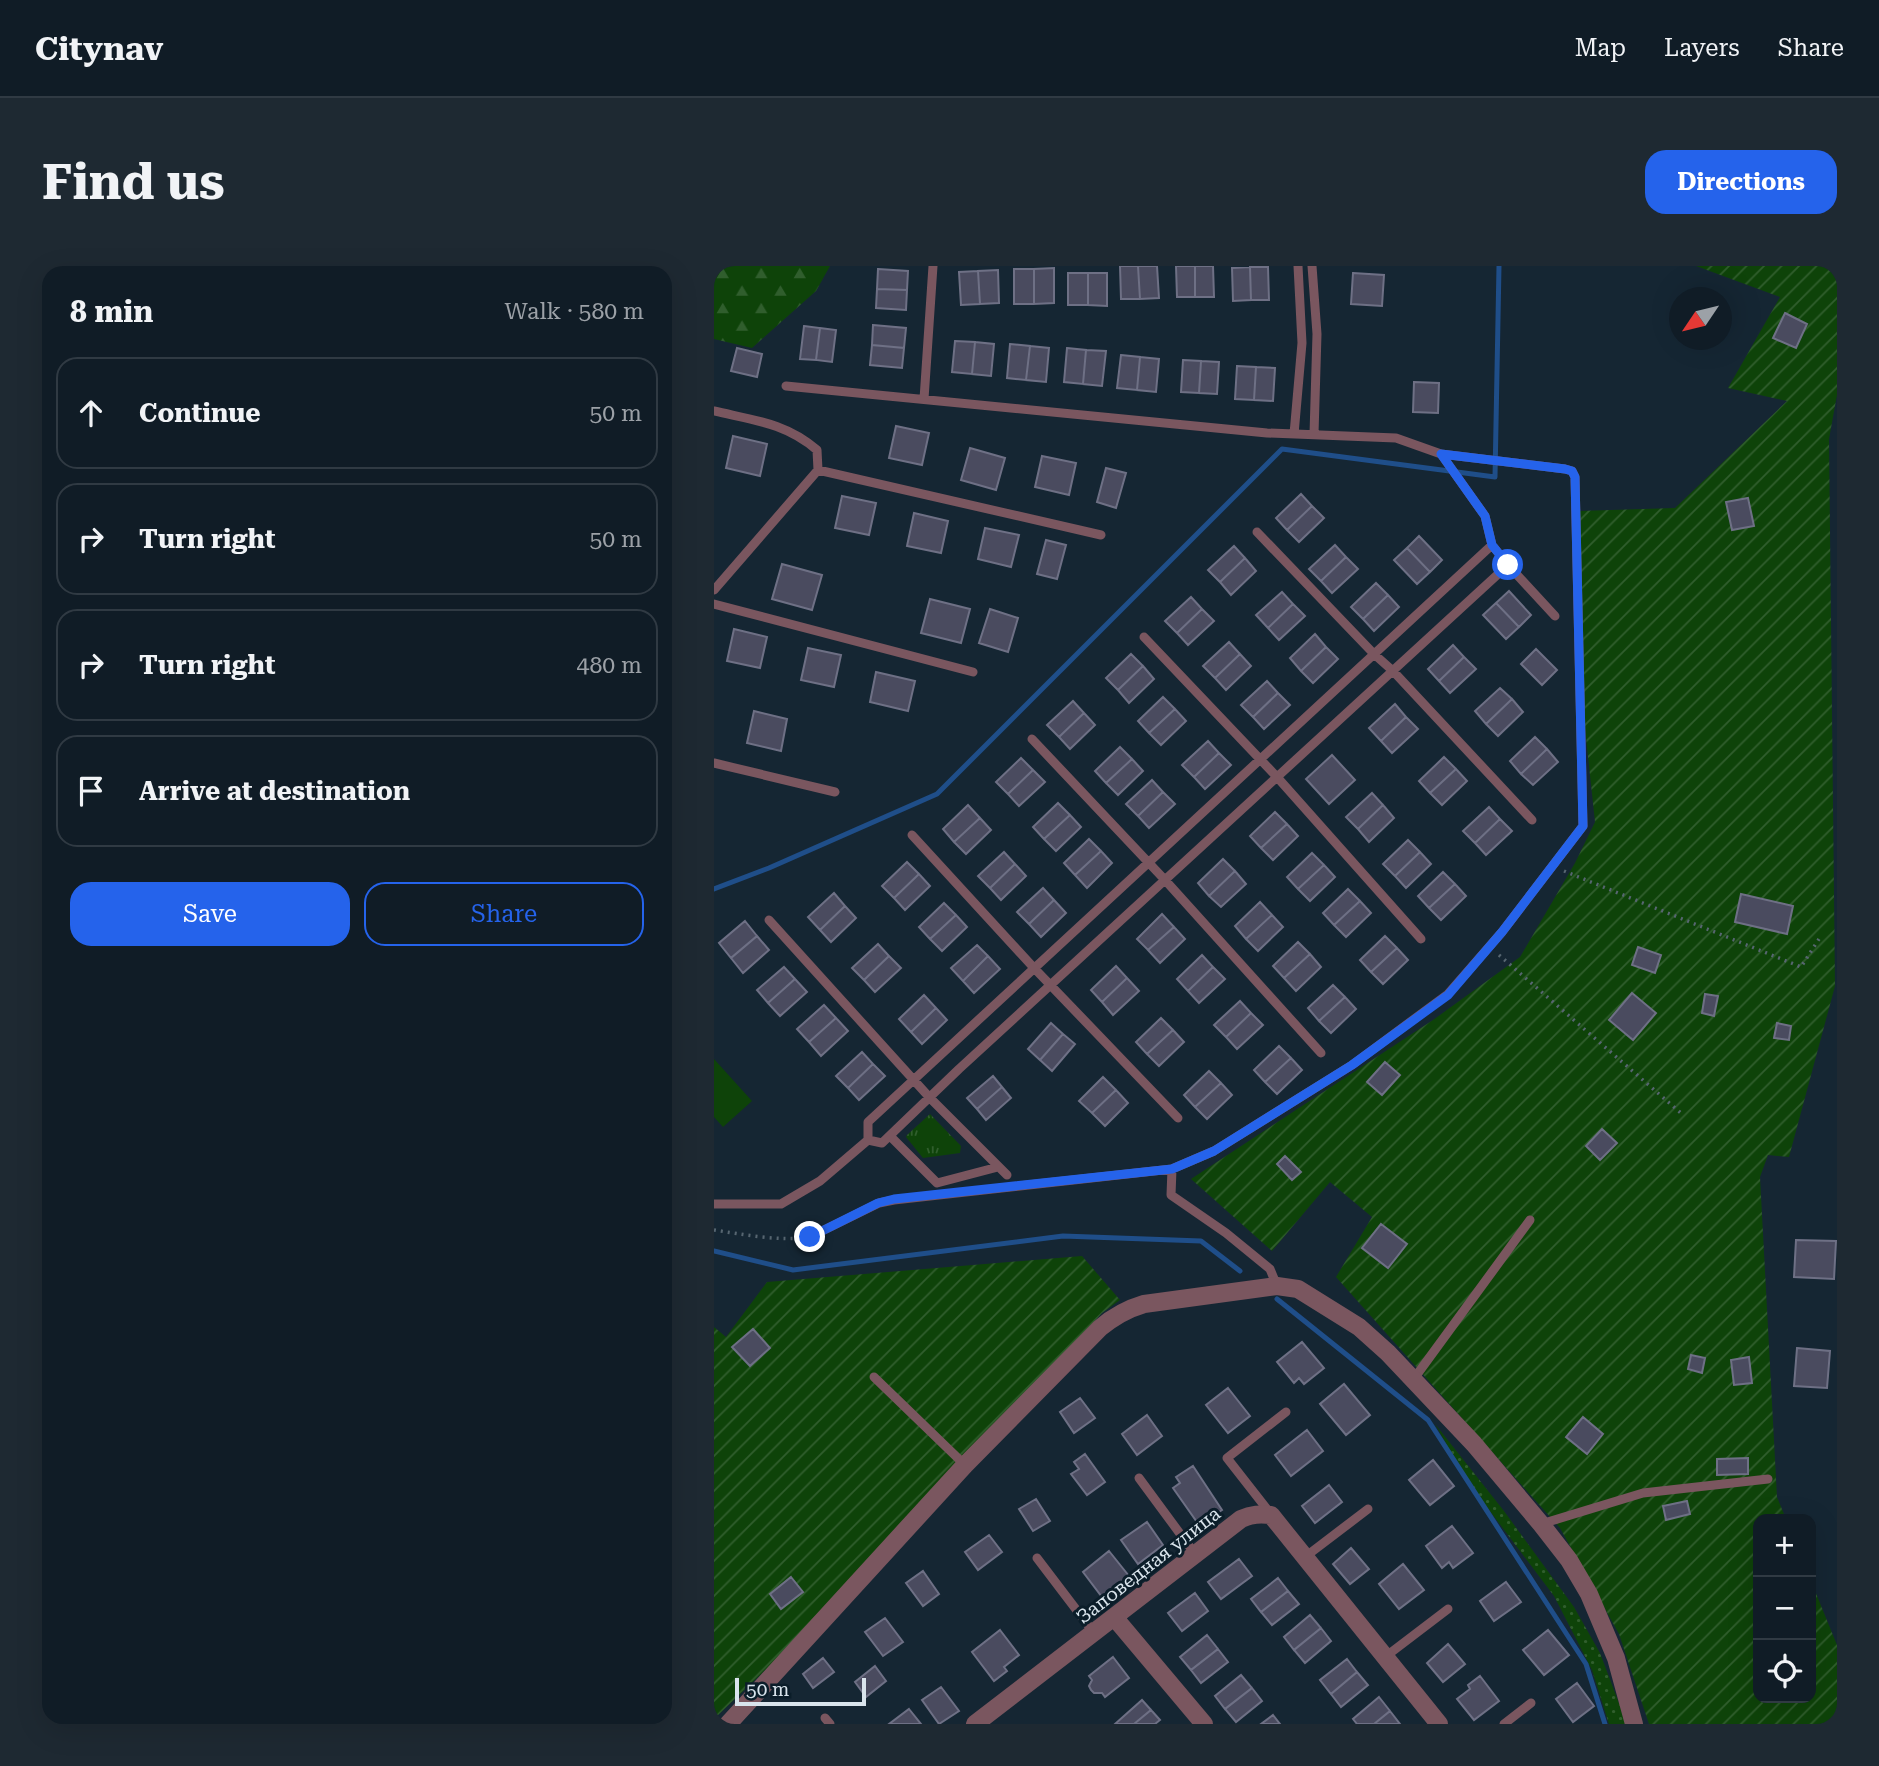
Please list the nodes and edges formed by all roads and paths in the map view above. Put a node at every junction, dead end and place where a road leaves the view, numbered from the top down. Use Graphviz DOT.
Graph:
graph roads {
  1 [pos="933,266"];
  2 [pos="1298,266"];
  3 [pos="1312,266"];
  4 [pos="786,386"];
  5 [pos="924,398"];
  6 [pos="714,411"];
  7 [pos="1294,434"];
  8 [pos="1314,434"];
  9 [pos="1441,454"];
  10 [pos="818,470"];
  11 [pos="1257,531"];
  12 [pos="1101,535"];
  13 [pos="1492,545"];
  14 [pos="1508,565"];
  15 [pos="718,580"];
  16 [pos="714,590"];
  17 [pos="714,604"];
  18 [pos="1555,616"];
  19 [pos="1144,637"];
  20 [pos="1374,654"];
  21 [pos="1393,671"];
  22 [pos="973,672"];
  23 [pos="1032,739"];
  24 [pos="1260,760"];
  25 [pos="714,763"];
  26 [pos="1277,777"];
  27 [pos="835,792"];
  28 [pos="1532,820"];
  29 [pos="912,835"];
  30 [pos="1147,864"];
  31 [pos="1552,866"];
  32 [pos="1165,880"];
  33 [pos="769,919"];
  34 [pos="1420,939"];
  35 [pos="1819,939"];
  36 [pos="1489,947"];
  37 [pos="1034,968"];
  38 [pos="1051,985"];
  39 [pos="1321,1053"];
  40 [pos="913,1080"];
  41 [pos="930,1098"];
  42 [pos="1682,1114"];
  43 [pos="1178,1118"];
  44 [pos="890,1136"];
  45 [pos="868,1140"];
  46 [pos="998,1167"];
  47 [pos="1172,1169"];
  48 [pos="1007,1175"];
  49 [pos="714,1204"];
  50 [pos="1530,1220"];
  51 [pos="714,1230"];
  52 [pos="820,1232"];
  53 [pos="1277,1286"];
  54 [pos="874,1377"];
  55 [pos="1413,1380"];
  56 [pos="1286,1412"];
  57 [pos="965,1465"];
  58 [pos="1139,1478"];
  59 [pos="1768,1479"];
  60 [pos="1368,1509"];
  61 [pos="1271,1515"];
  62 [pos="1541,1524"];
  63 [pos="1195,1554"];
  64 [pos="1305,1557"];
  65 [pos="1037,1558"];
  66 [pos="1448,1609"];
  67 [pos="1114,1617"];
  68 [pos="1094,1633"];
  69 [pos="1385,1657"];
  70 [pos="1531,1703"];
  71 [pos="728,1724"];
  72 [pos="975,1724"];
  73 [pos="1204,1724"];
  74 [pos="1439,1724"];
  75 [pos="1504,1724"];
  76 [pos="1634,1724"];
  1 -- 5 [label="lane"];
  2 -- 7 [label="lane"];
  3 -- 8 [label="lane"];
  4 -- 5 [label="lane"];
  5 -- 7 [label="lane"];
  6 -- 10 [label="lane"];
  7 -- 8 [label="lane"];
  8 -- 9 [label="lane"];
  9 -- 13 [label="lane"];
  9 -- 31 [label="lane"];
  10 -- 12 [label="lane"];
  10 -- 15 [label="lane"];
  11 -- 20 [label="lane"];
  13 -- 14 [label="lane"];
  13 -- 20 [label="lane"];
  14 -- 18 [label="lane"];
  14 -- 21 [label="lane"];
  15 -- 16 [label="lane"];
  17 -- 22 [label="lane"];
  19 -- 24 [label="lane"];
  20 -- 21 [label="lane"];
  20 -- 24 [label="lane"];
  21 -- 26 [label="lane"];
  21 -- 28 [label="lane"];
  23 -- 30 [label="lane"];
  24 -- 26 [label="lane"];
  24 -- 30 [label="lane"];
  25 -- 27 [label="lane"];
  26 -- 32 [label="lane"];
  26 -- 34 [label="lane"];
  29 -- 37 [label="lane"];
  30 -- 32 [label="lane"];
  30 -- 37 [label="lane"];
  31 -- 35 [label="path"];
  31 -- 36 [label="lane"];
  32 -- 38 [label="lane"];
  32 -- 39 [label="lane"];
  33 -- 40 [label="lane"];
  36 -- 42 [label="path"];
  36 -- 47 [label="lane"];
  37 -- 38 [label="lane"];
  37 -- 40 [label="lane"];
  38 -- 41 [label="lane"];
  38 -- 43 [label="lane"];
  40 -- 41 [label="lane"];
  40 -- 45 [label="lane"];
  41 -- 44 [label="lane"];
  41 -- 46 [label="lane"];
  44 -- 45 [label="lane"];
  44 -- 46 [label="lane"];
  45 -- 49 [label="lane"];
  46 -- 48 [label="lane"];
  47 -- 52 [label="lane"];
  47 -- 53 [label="lane"];
  50 -- 55 [label="lane"];
  51 -- 52 [label="path"];
  53 -- 55 [label="street"];
  53 -- 57 [label="street"];
  54 -- 57 [label="lane"];
  55 -- 62 [label="street"];
  56 -- 61 [label="lane"];
  57 -- 71 [label="street"];
  58 -- 63 [label="lane"];
  59 -- 62 [label="lane"];
  60 -- 64 [label="lane"];
  61 -- 63 [label="street, Заповедная улица"];
  61 -- 64 [label="street"];
  62 -- 76 [label="street"];
  63 -- 67 [label="street, Заповедная улица"];
  64 -- 69 [label="street"];
  65 -- 68 [label="lane"];
  66 -- 69 [label="lane"];
  67 -- 68 [label="street, Заповедная улица"];
  67 -- 73 [label="street"];
  68 -- 72 [label="street, Заповедная улица"];
  69 -- 74 [label="street"];
  70 -- 75 [label="lane"];
}
